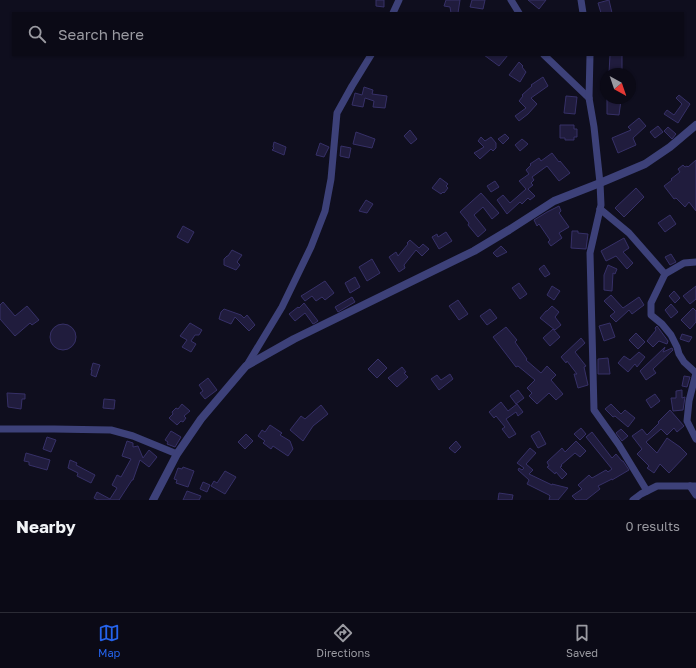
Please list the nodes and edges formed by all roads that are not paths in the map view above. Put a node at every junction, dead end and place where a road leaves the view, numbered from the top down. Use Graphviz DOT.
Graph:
graph roads {
  1 [pos="399,0"];
  2 [pos="511,0"];
  3 [pos="581,0"];
  4 [pos="393,12"];
  5 [pos="518,12"];
  6 [pos="583,12"];
  7 [pos="370,56"];
  8 [pos="545,56"];
  9 [pos="590,56"];
  10 [pos="589,98"];
  11 [pos="696,125"];
  12 [pos="600,183"];
  13 [pos="600,209"];
  14 [pos="696,262"];
  15 [pos="665,274"];
  16 [pos="246,366"];
  17 [pos="696,373"];
  18 [pos="0,429"];
  19 [pos="696,439"];
  20 [pos="177,454"];
  21 [pos="693,486"];
  22 [pos="647,491"];
  23 [pos="696,495"];
  24 [pos="153,500"];
  25 [pos="633,500"];
  1 -- 4 [label="street"];
  2 -- 5 [label="street"];
  3 -- 6 [label="street"];
  7 -- 16 [label="street"];
  8 -- 10 [label="street"];
  9 -- 10 [label="street"];
  10 -- 12 [label="street"];
  11 -- 12 [label="street"];
  12 -- 13 [label="street"];
  12 -- 16 [label="street"];
  13 -- 15 [label="street"];
  13 -- 22 [label="street"];
  14 -- 15 [label="street"];
  15 -- 17 [label="street"];
  16 -- 20 [label="street"];
  17 -- 19 [label="street"];
  18 -- 20 [label="street"];
  20 -- 24 [label="street"];
  21 -- 22 [label="street"];
  21 -- 23 [label="street"];
  22 -- 25 [label="street"];
}
